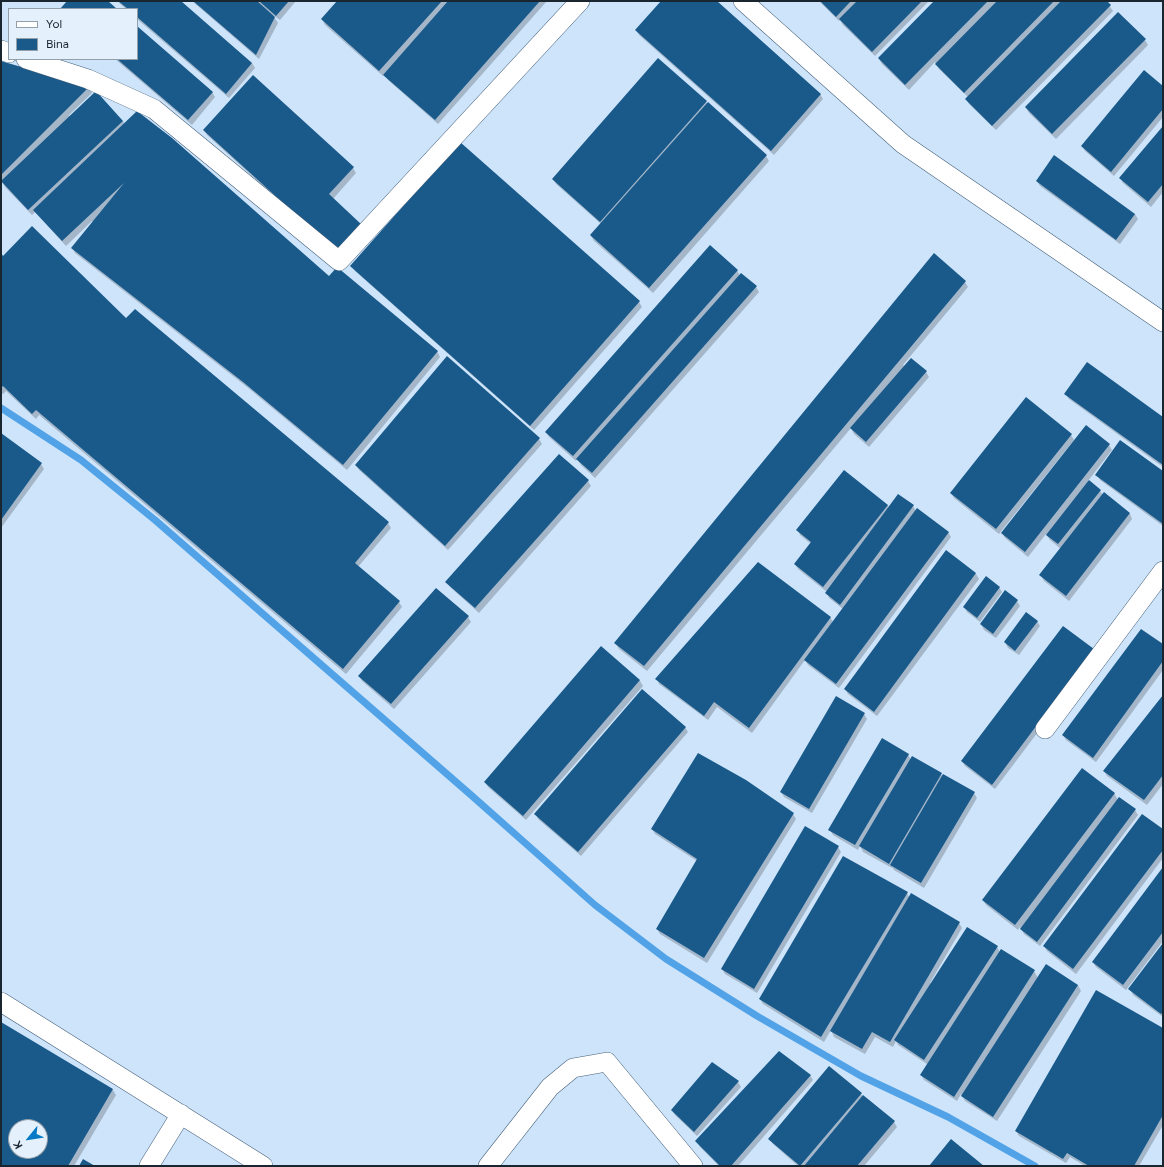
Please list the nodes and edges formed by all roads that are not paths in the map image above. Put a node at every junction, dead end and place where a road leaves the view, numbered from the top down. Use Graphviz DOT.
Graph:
graph roads {
  1 [pos="580,1"];
  2 [pos="743,1"];
  3 [pos="29,60"];
  4 [pos="1163,322"];
  5 [pos="1163,571"];
  6 [pos="1045,729"];
  7 [pos="1,1002"];
  8 [pos="181,1114"];
  9 [pos="149,1166"];
  10 [pos="263,1166"];
  11 [pos="488,1166"];
  12 [pos="693,1166"];
  1 -- 3 [label="street"];
  2 -- 4 [label="street"];
  5 -- 6 [label="street"];
  7 -- 8 [label="street"];
  8 -- 9 [label="street"];
  8 -- 10 [label="street"];
  11 -- 12 [label="street"];
}
